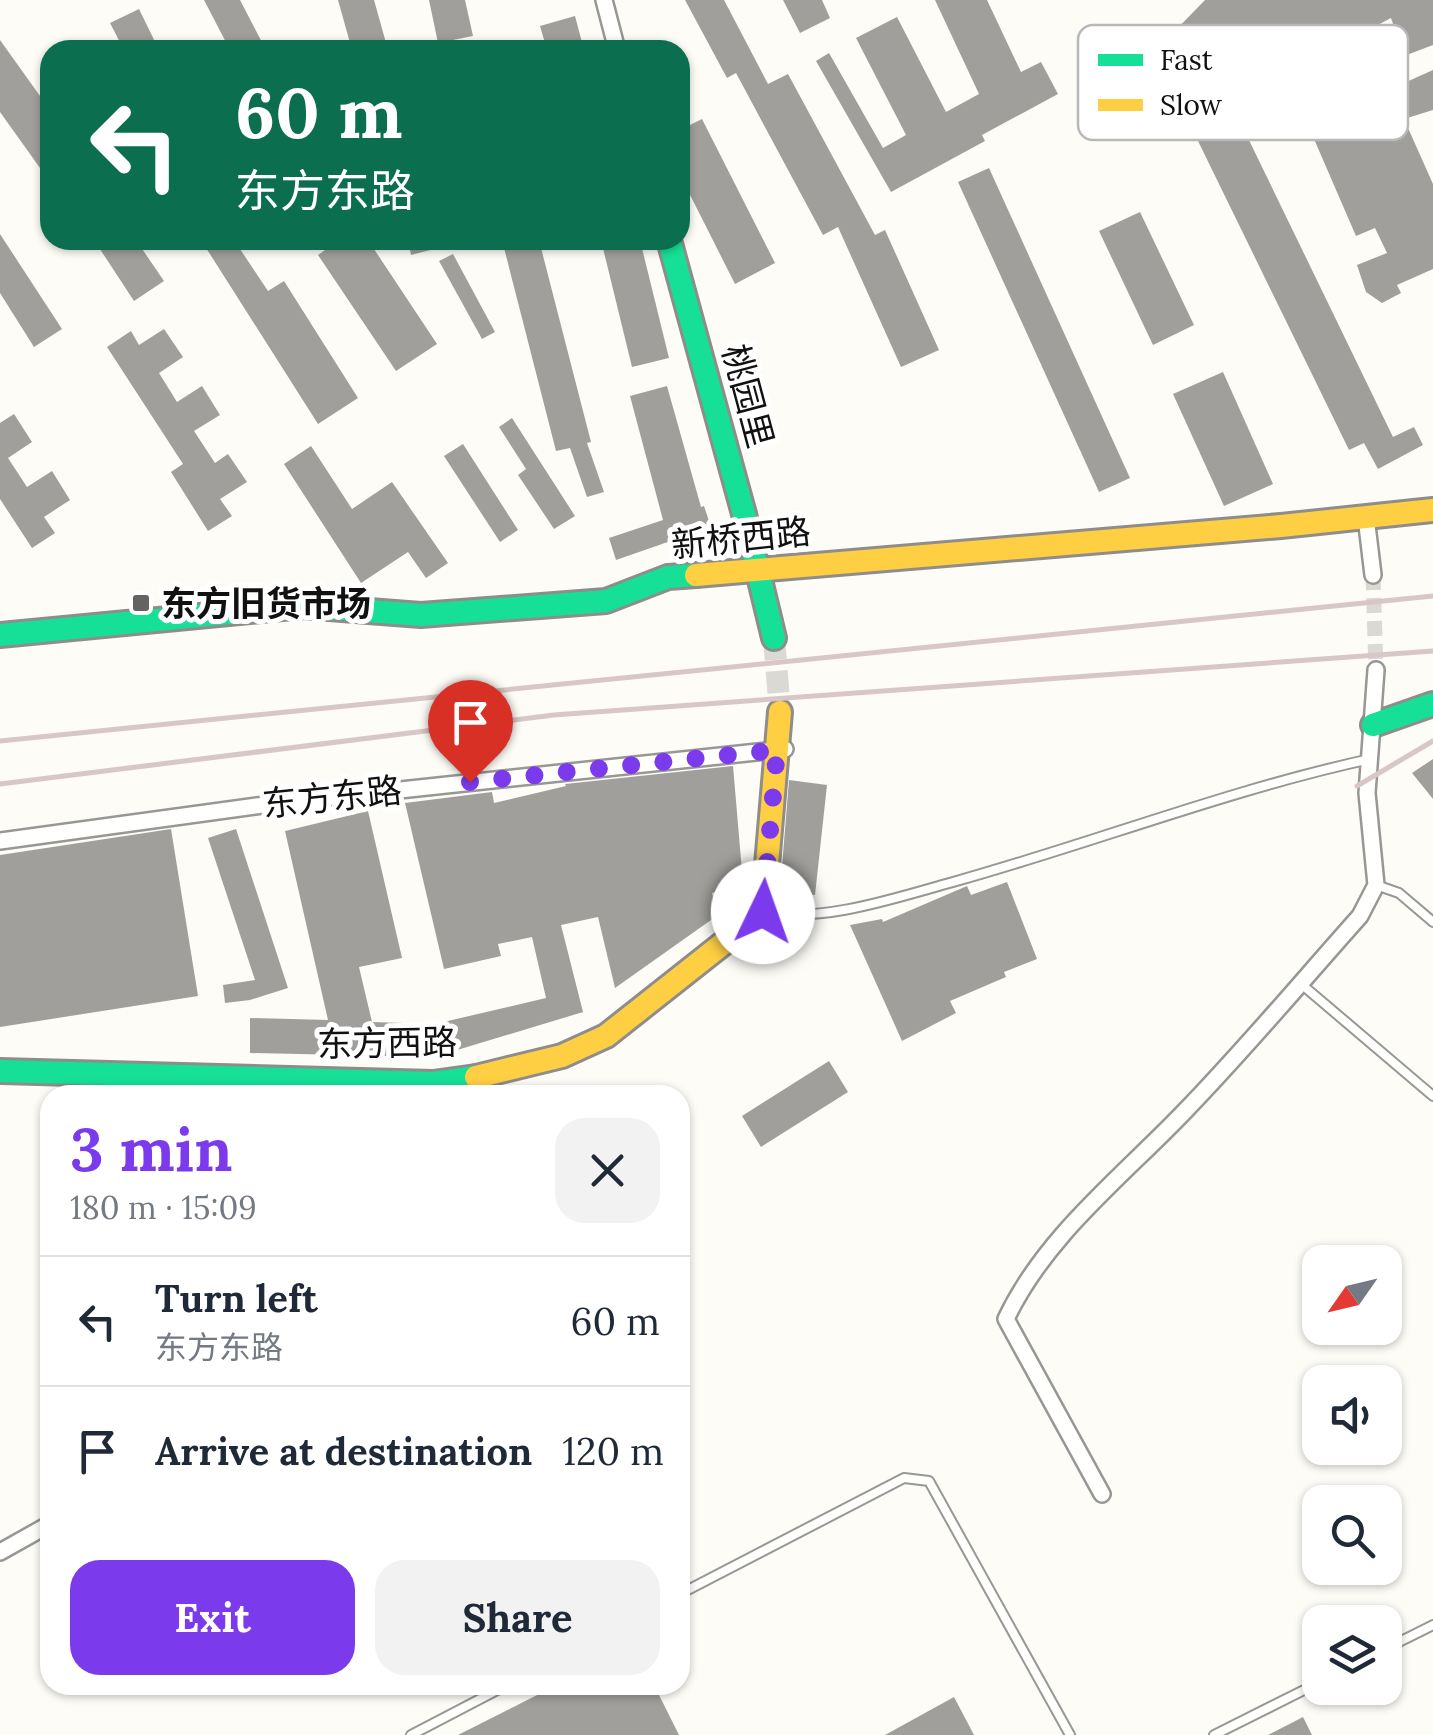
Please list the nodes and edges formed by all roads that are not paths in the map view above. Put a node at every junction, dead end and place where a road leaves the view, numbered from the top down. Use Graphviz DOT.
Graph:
graph roads {
  1 [pos="604,0"];
  2 [pos="615,40"];
  3 [pos="672,250"];
  4 [pos="1433,510"];
  5 [pos="1366,517"];
  6 [pos="758,570"];
  7 [pos="1372,576"];
  8 [pos="0,635"];
  9 [pos="774,638"];
  10 [pos="1376,670"];
  11 [pos="1433,704"];
  12 [pos="780,712"];
  13 [pos="1373,725"];
  14 [pos="781,749"];
  15 [pos="1370,759"];
  16 [pos="0,842"];
  17 [pos="1376,885"];
  18 [pos="763,912"];
  19 [pos="1433,922"];
  20 [pos="1300,983"];
  21 [pos="0,1071"];
  22 [pos="1433,1096"];
  23 [pos="1102,1494"];
  24 [pos="40,1530"];
  25 [pos="0,1552"];
  26 [pos="690,1589"];
  27 [pos="1433,1625"];
  28 [pos="1402,1640"];
  29 [pos="1302,1691"];
  30 [pos="487,1695"];
  31 [pos="411,1735"];
  32 [pos="1070,1735"];
  33 [pos="1214,1735"];
  1 -- 2 [label="street"];
  3 -- 6 [label="street, 桃园里"];
  4 -- 5 [label="street, 新桥西路"];
  5 -- 6 [label="street, 新桥西路"];
  5 -- 7 [label="street"];
  6 -- 8 [label="street, 新桥西路"];
  6 -- 9 [label="street"];
  10 -- 13 [label="street"];
  11 -- 13 [label="street"];
  12 -- 14 [label="street"];
  13 -- 15 [label="street"];
  14 -- 16 [label="street, 东方东路"];
  14 -- 18 [label="street"];
  15 -- 17 [label="street"];
  15 -- 18 [label="lane"];
  17 -- 19 [label="lane"];
  17 -- 20 [label="street"];
  18 -- 21 [label="street, 东方西路"];
  20 -- 22 [label="lane"];
  20 -- 23 [label="street"];
  24 -- 25 [label="street"];
  26 -- 32 [label="lane"];
  27 -- 28 [label="lane"];
  29 -- 33 [label="lane"];
  30 -- 31 [label="lane"];
}
